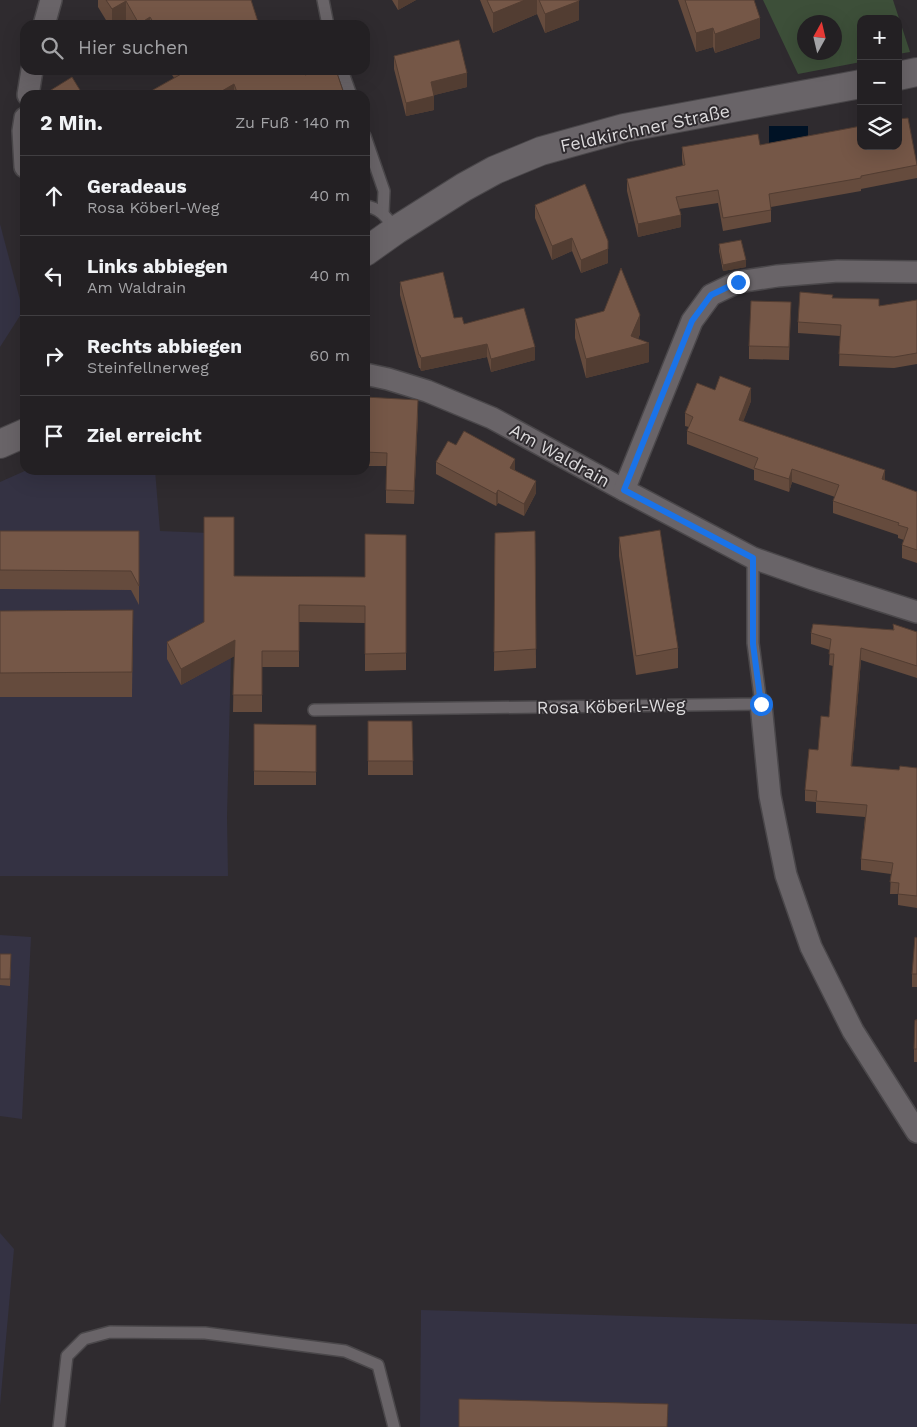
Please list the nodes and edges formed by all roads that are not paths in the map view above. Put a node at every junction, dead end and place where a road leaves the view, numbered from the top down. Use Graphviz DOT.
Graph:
graph roads {
  1 [pos="51,0"];
  2 [pos="323,0"];
  3 [pos="45,20"];
  4 [pos="327,20"];
  5 [pos="917,72"];
  6 [pos="31,75"];
  7 [pos="344,75"];
  8 [pos="902,75"];
  9 [pos="857,85"];
  10 [pos="29,90"];
  11 [pos="349,90"];
  12 [pos="370,150"];
  13 [pos="370,207"];
  14 [pos="389,221"];
  15 [pos="370,246"];
  16 [pos="917,272"];
  17 [pos="370,375"];
  18 [pos="20,435"];
  19 [pos="0,444"];
  20 [pos="624,490"];
  21 [pos="753,558"];
  22 [pos="917,612"];
  23 [pos="761,704"];
  24 [pos="314,710"];
  25 [pos="917,1132"];
  26 [pos="59,1427"];
  27 [pos="394,1427"];
  1 -- 3 [label="street"];
  2 -- 4 [label="lane"];
  5 -- 8 [label="street"];
  6 -- 10 [label="street"];
  7 -- 11 [label="lane"];
  9 -- 14 [label="street, Feldkirchner Straße"];
  12 -- 14 [label="lane"];
  13 -- 14 [label="lane"];
  14 -- 15 [label="street, Feldkirchner Straße"];
  16 -- 20 [label="street"];
  17 -- 20 [label="street, Am Waldrain"];
  18 -- 19 [label="street"];
  20 -- 21 [label="street, Am Waldrain"];
  21 -- 22 [label="street, Am Waldrain"];
  21 -- 23 [label="lane"];
  23 -- 24 [label="lane, Rosa Köberl-Weg"];
  23 -- 25 [label="street"];
  26 -- 27 [label="lane"];
}
